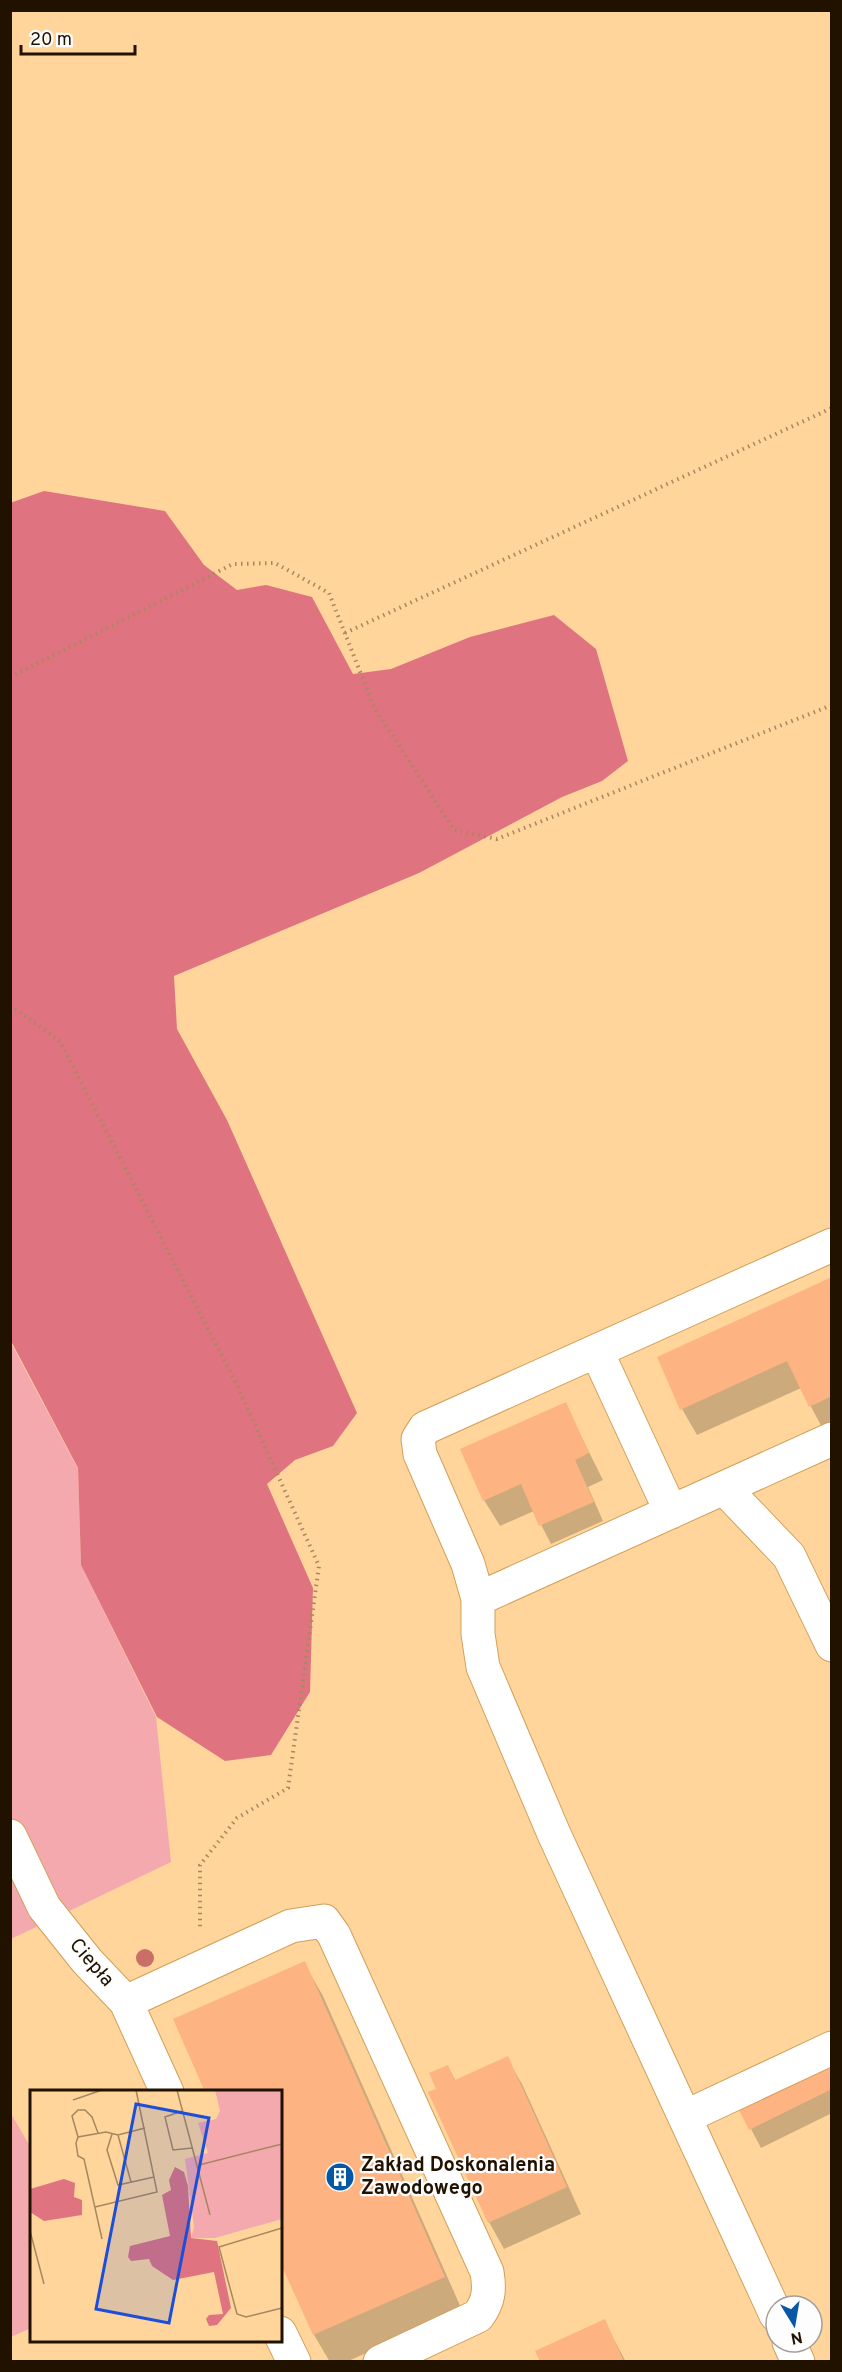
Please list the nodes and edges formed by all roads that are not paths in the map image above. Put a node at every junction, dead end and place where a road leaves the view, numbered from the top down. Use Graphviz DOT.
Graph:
graph roads {
  1 [pos="831,1245"];
  2 [pos="597,1352"];
  3 [pos="831,1439"];
  4 [pos="724,1488"];
  5 [pos="671,1512"];
  6 [pos="478,1599"];
  7 [pos="823,1602"];
  8 [pos="831,1645"];
  9 [pos="10,1836"];
  10 [pos="126,2002"];
  11 [pos="831,2048"];
  12 [pos="168,2090"];
  13 [pos="684,2117"];
  14 [pos="766,2294"];
  15 [pos="282,2337"];
  16 [pos="294,2361"];
  17 [pos="380,2361"];
  1 -- 2 [label="street"];
  2 -- 5 [label="street"];
  2 -- 6 [label="street"];
  3 -- 4 [label="street"];
  4 -- 5 [label="street"];
  4 -- 7 [label="street"];
  5 -- 6 [label="street"];
  6 -- 13 [label="street"];
  7 -- 8 [label="street"];
  9 -- 10 [label="street, Ciepła"];
  10 -- 12 [label="street, Ciepła"];
  10 -- 17 [label="street"];
  11 -- 13 [label="street"];
  13 -- 14 [label="street"];
  15 -- 16 [label="street"];
}
